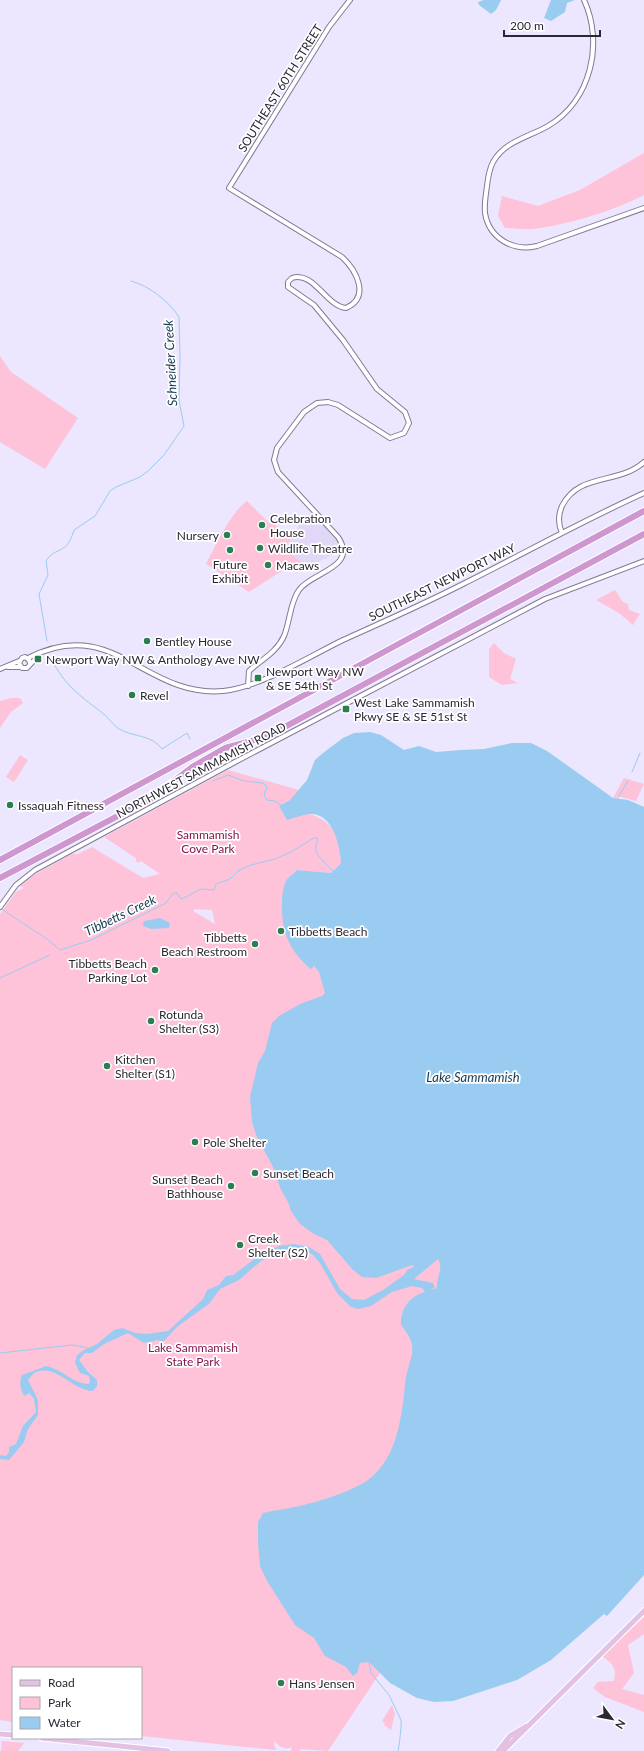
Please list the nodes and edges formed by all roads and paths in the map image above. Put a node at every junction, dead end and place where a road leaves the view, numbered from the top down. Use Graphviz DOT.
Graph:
graph roads {
  1 [pos="350,0"];
  2 [pos="584,0"];
  3 [pos="644,208"];
  4 [pos="644,462"];
  5 [pos="644,493"];
  6 [pos="644,511"];
  7 [pos="562,533"];
  8 [pos="644,534"];
  9 [pos="644,561"];
  10 [pos="42,653"];
  11 [pos="28,658"];
  12 [pos="20,661"];
  13 [pos="30,663"];
  14 [pos="5,667"];
  15 [pos="21,667"];
  16 [pos="0,669"];
  17 [pos="248,686"];
  18 [pos="0,859"];
  19 [pos="0,878"];
  20 [pos="1,905"];
  21 [pos="644,1612"];
  22 [pos="534,1721"];
  23 [pos="0,1734"];
  24 [pos="12,1735"];
  25 [pos="52,1739"];
  26 [pos="168,1751"];
  27 [pos="498,1751"];
  28 [pos="503,1751"];
  1 -- 17 [label="street, SOUTHEAST 60TH STREET"];
  2 -- 3 [label="street"];
  4 -- 7 [label="street"];
  5 -- 7 [label="street, SOUTHEAST NEWPORT WAY"];
  6 -- 18 [label="highway"];
  7 -- 17 [label="street, SOUTHEAST NEWPORT WAY"];
  8 -- 19 [label="highway"];
  9 -- 20 [label="street, NORTHWEST SAMMAMISH ROAD"];
  10 -- 11 [label="street, SOUTHEAST NEWPORT WAY"];
  10 -- 13 [label="street"];
  10 -- 17 [label="street, SOUTHEAST NEWPORT WAY"];
  11 -- 12 [label="street"];
  11 -- 13 [label="street"];
  12 -- 14 [label="street"];
  12 -- 15 [label="street"];
  13 -- 15 [label="street"];
  14 -- 15 [label="street"];
  14 -- 16 [label="street"];
  21 -- 22 [label="main road"];
  22 -- 27 [label="main road"];
  22 -- 28 [label="main road"];
  23 -- 24 [label="main road"];
  25 -- 26 [label="main road"];
}
